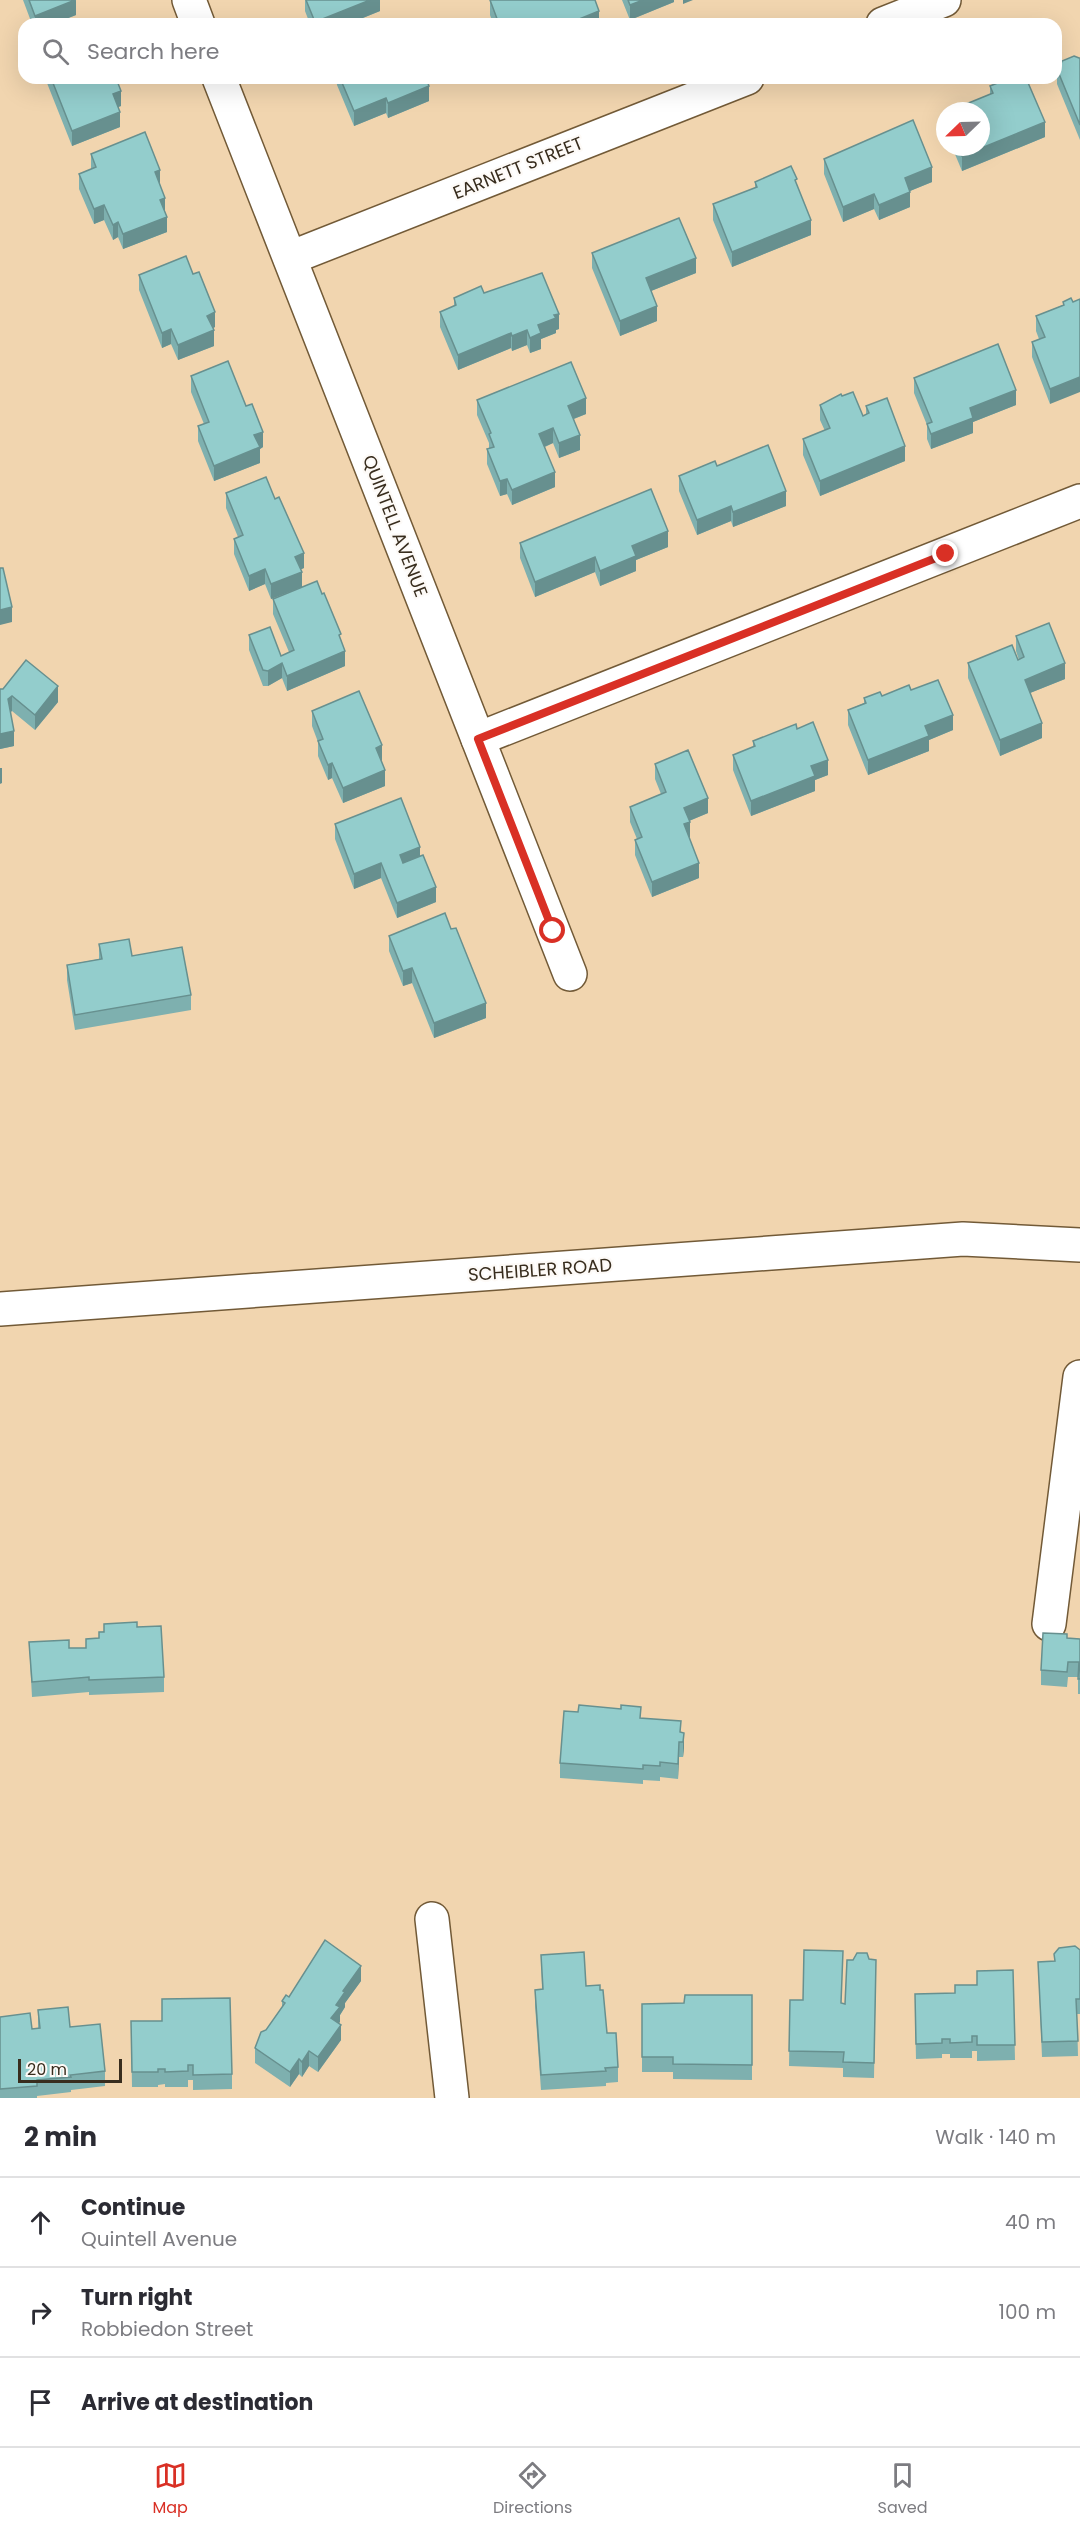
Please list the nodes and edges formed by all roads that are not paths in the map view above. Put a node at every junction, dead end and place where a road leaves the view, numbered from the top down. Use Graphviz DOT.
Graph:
graph roads {
  1 [pos="189,0"];
  2 [pos="944,0"];
  3 [pos="196,18"];
  4 [pos="898,18"];
  5 [pos="221,84"];
  6 [pos="732,84"];
  7 [pos="290,258"];
  8 [pos="1080,501"];
  9 [pos="478,739"];
  10 [pos="570,974"];
  11 [pos="1080,1245"];
  12 [pos="0,1309"];
  13 [pos="1080,1377"];
  14 [pos="1049,1624"];
  15 [pos="432,1919"];
  16 [pos="452,2098"];
  1 -- 3 [label="street"];
  2 -- 4 [label="street"];
  5 -- 7 [label="street, QUINTELL AVENUE"];
  6 -- 7 [label="street, EARNETT STREET"];
  7 -- 9 [label="street, QUINTELL AVENUE"];
  8 -- 9 [label="street"];
  9 -- 10 [label="street, QUINTELL AVENUE"];
  11 -- 12 [label="street, SCHEIBLER ROAD"];
  13 -- 14 [label="street"];
  15 -- 16 [label="street"];
}
